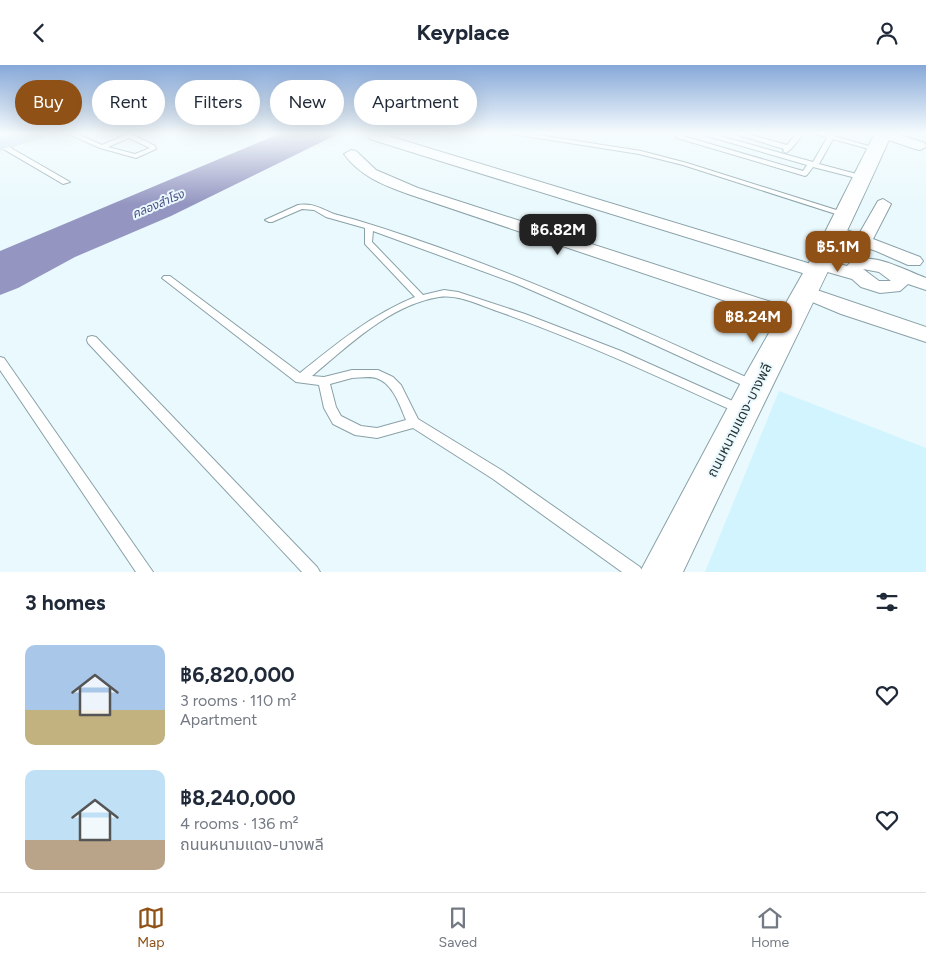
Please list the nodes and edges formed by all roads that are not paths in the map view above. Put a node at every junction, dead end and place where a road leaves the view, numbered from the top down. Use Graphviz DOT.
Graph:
graph roads {
  1 [pos="28,157"];
  2 [pos="353,157"];
  3 [pos="438,157"];
  4 [pos="656,157"];
  5 [pos="746,157"];
  6 [pos="784,157"];
  7 [pos="818,157"];
  8 [pos="873,157"];
  9 [pos="813,165"];
  10 [pos="861,178"];
  11 [pos="66,182"];
  12 [pos="883,204"];
  13 [pos="269,220"];
  14 [pos="369,228"];
  15 [pos="864,241"];
  16 [pos="914,261"];
  17 [pos="820,263"];
  18 [pos="167,278"];
  19 [pos="895,279"];
  20 [pos="926,283"];
  21 [pos="926,296"];
  22 [pos="422,299"];
  23 [pos="926,335"];
  24 [pos="92,340"];
  25 [pos="0,361"];
  26 [pos="300,379"];
  27 [pos="324,381"];
  28 [pos="749,398"];
  29 [pos="414,423"];
  30 [pos="144,572"];
  31 [pos="312,572"];
  32 [pos="635,572"];
  33 [pos="661,572"];
  1 -- 11 [label="lane"];
  2 -- 17 [label="street"];
  3 -- 17 [label="street"];
  4 -- 17 [label="lane"];
  5 -- 9 [label="lane"];
  6 -- 9 [label="lane"];
  7 -- 9 [label="lane"];
  8 -- 10 [label="main road, ถนนหนามแดง-บางพลี"];
  9 -- 10 [label="lane"];
  10 -- 17 [label="main road, ถนนหนามแดง-บางพลี"];
  12 -- 15 [label="street"];
  13 -- 14 [label="lane"];
  14 -- 22 [label="lane"];
  14 -- 28 [label="lane"];
  15 -- 16 [label="street"];
  15 -- 17 [label="street"];
  17 -- 19 [label="street"];
  17 -- 23 [label="street"];
  17 -- 28 [label="main road, ถนนหนามแดง-บางพลี"];
  18 -- 26 [label="lane"];
  19 -- 20 [label="street"];
  19 -- 21 [label="street"];
  22 -- 26 [label="lane"];
  22 -- 28 [label="lane"];
  24 -- 31 [label="lane"];
  25 -- 30 [label="lane"];
  26 -- 27 [label="lane"];
  27 -- 29 [label="lane"];
  27 -- 29 [label="lane"];
  28 -- 33 [label="main road, ถนนหนามแดง-บางพลี"];
  29 -- 32 [label="lane"];
}
